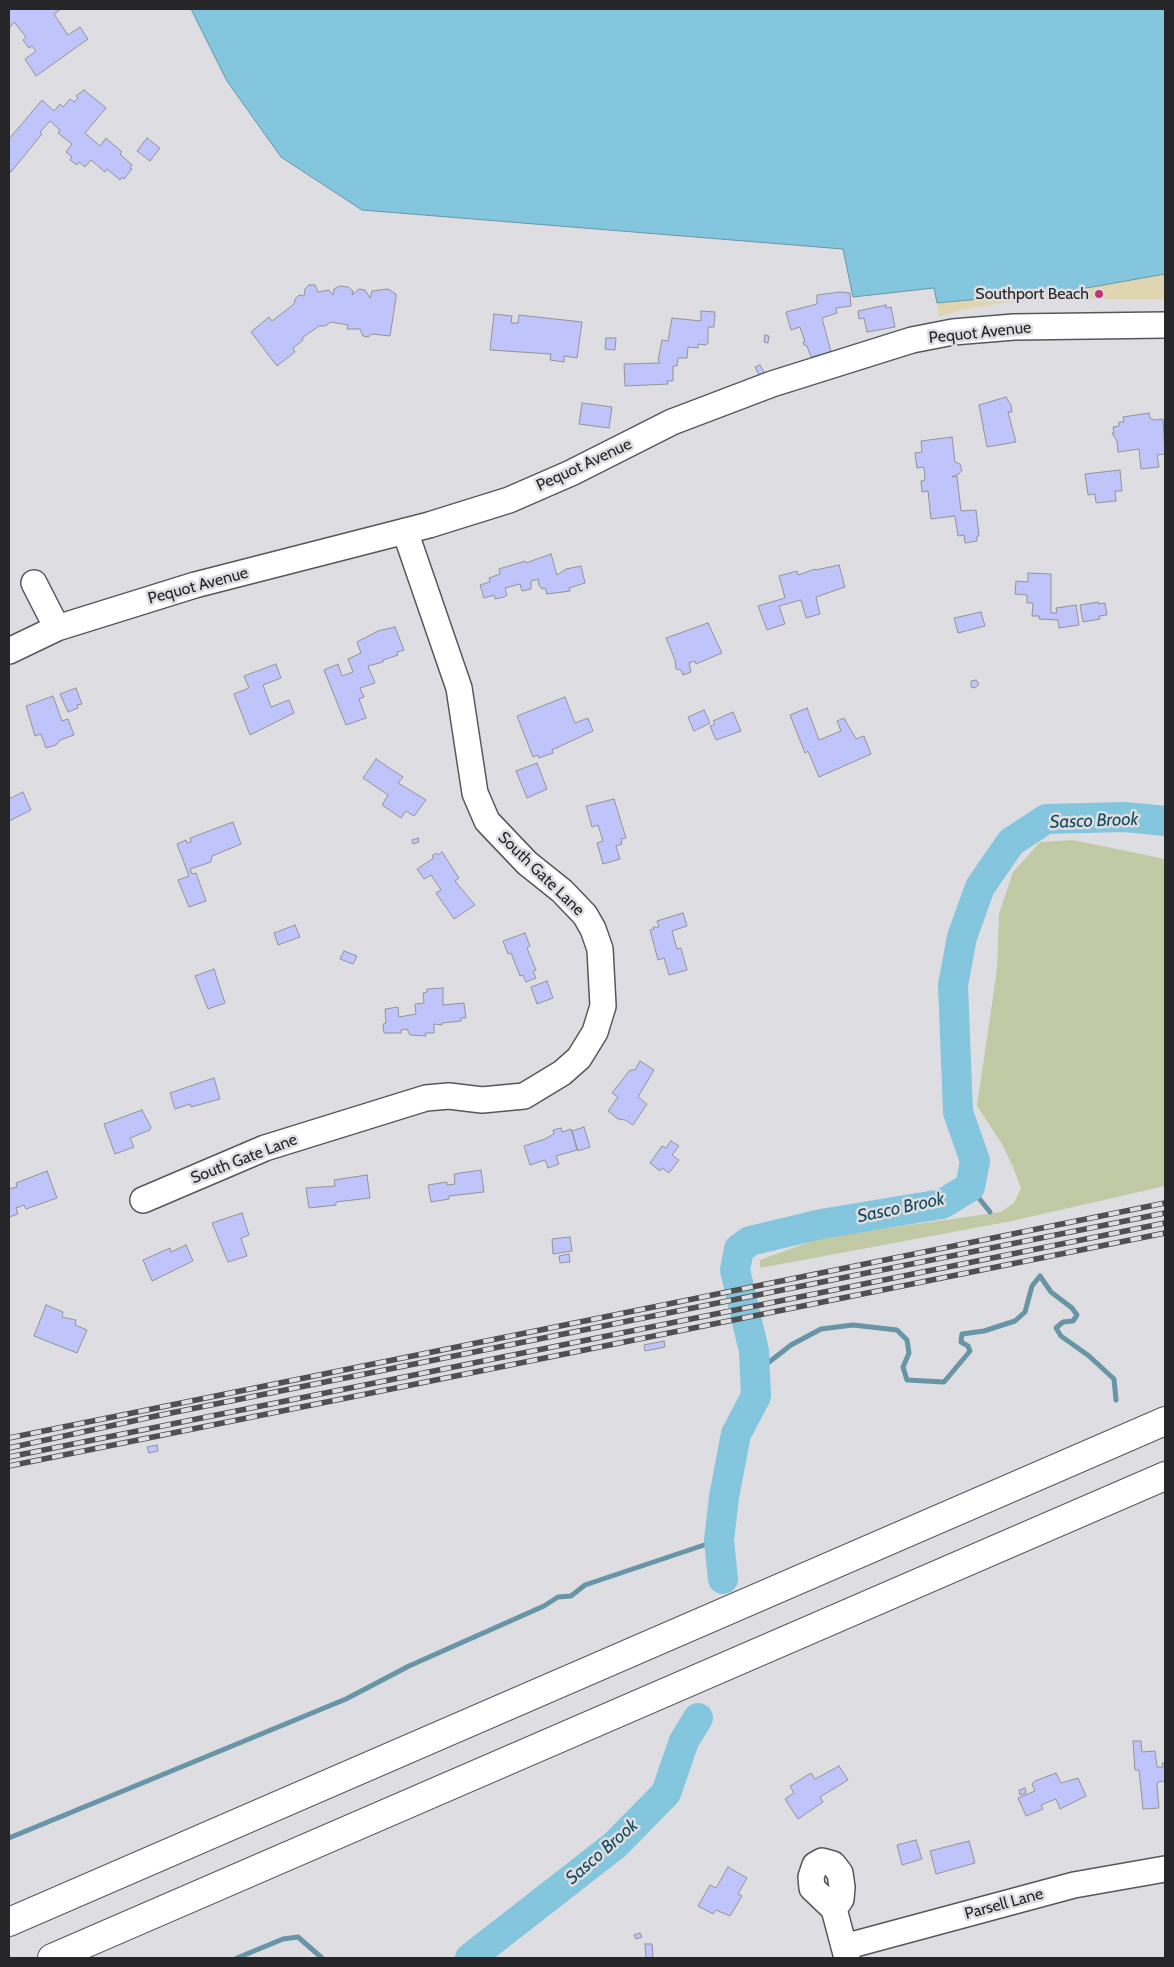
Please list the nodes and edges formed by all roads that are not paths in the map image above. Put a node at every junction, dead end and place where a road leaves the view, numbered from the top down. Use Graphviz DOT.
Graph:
graph roads {
  1 [pos="1165,325"];
  2 [pos="405,531"];
  3 [pos="34,583"];
  4 [pos="57,628"];
  5 [pos="9,651"];
  6 [pos="143,1200"];
  7 [pos="1165,1421"];
  8 [pos="1165,1476"];
  9 [pos="1165,1869"];
  10 [pos="834,1909"];
  11 [pos="9,1922"];
  12 [pos="846,1953"];
  13 [pos="52,1958"];
  1 -- 2 [label="street, Pequot Avenue"];
  2 -- 4 [label="street, Pequot Avenue"];
  2 -- 6 [label="street, South Gate Lane"];
  3 -- 4 [label="street"];
  4 -- 5 [label="street, Pequot Avenue"];
  7 -- 11 [label="highway"];
  8 -- 13 [label="highway"];
  9 -- 12 [label="street, Parsell Lane"];
  10 -- 12 [label="street, Parsell Lane"];
}
